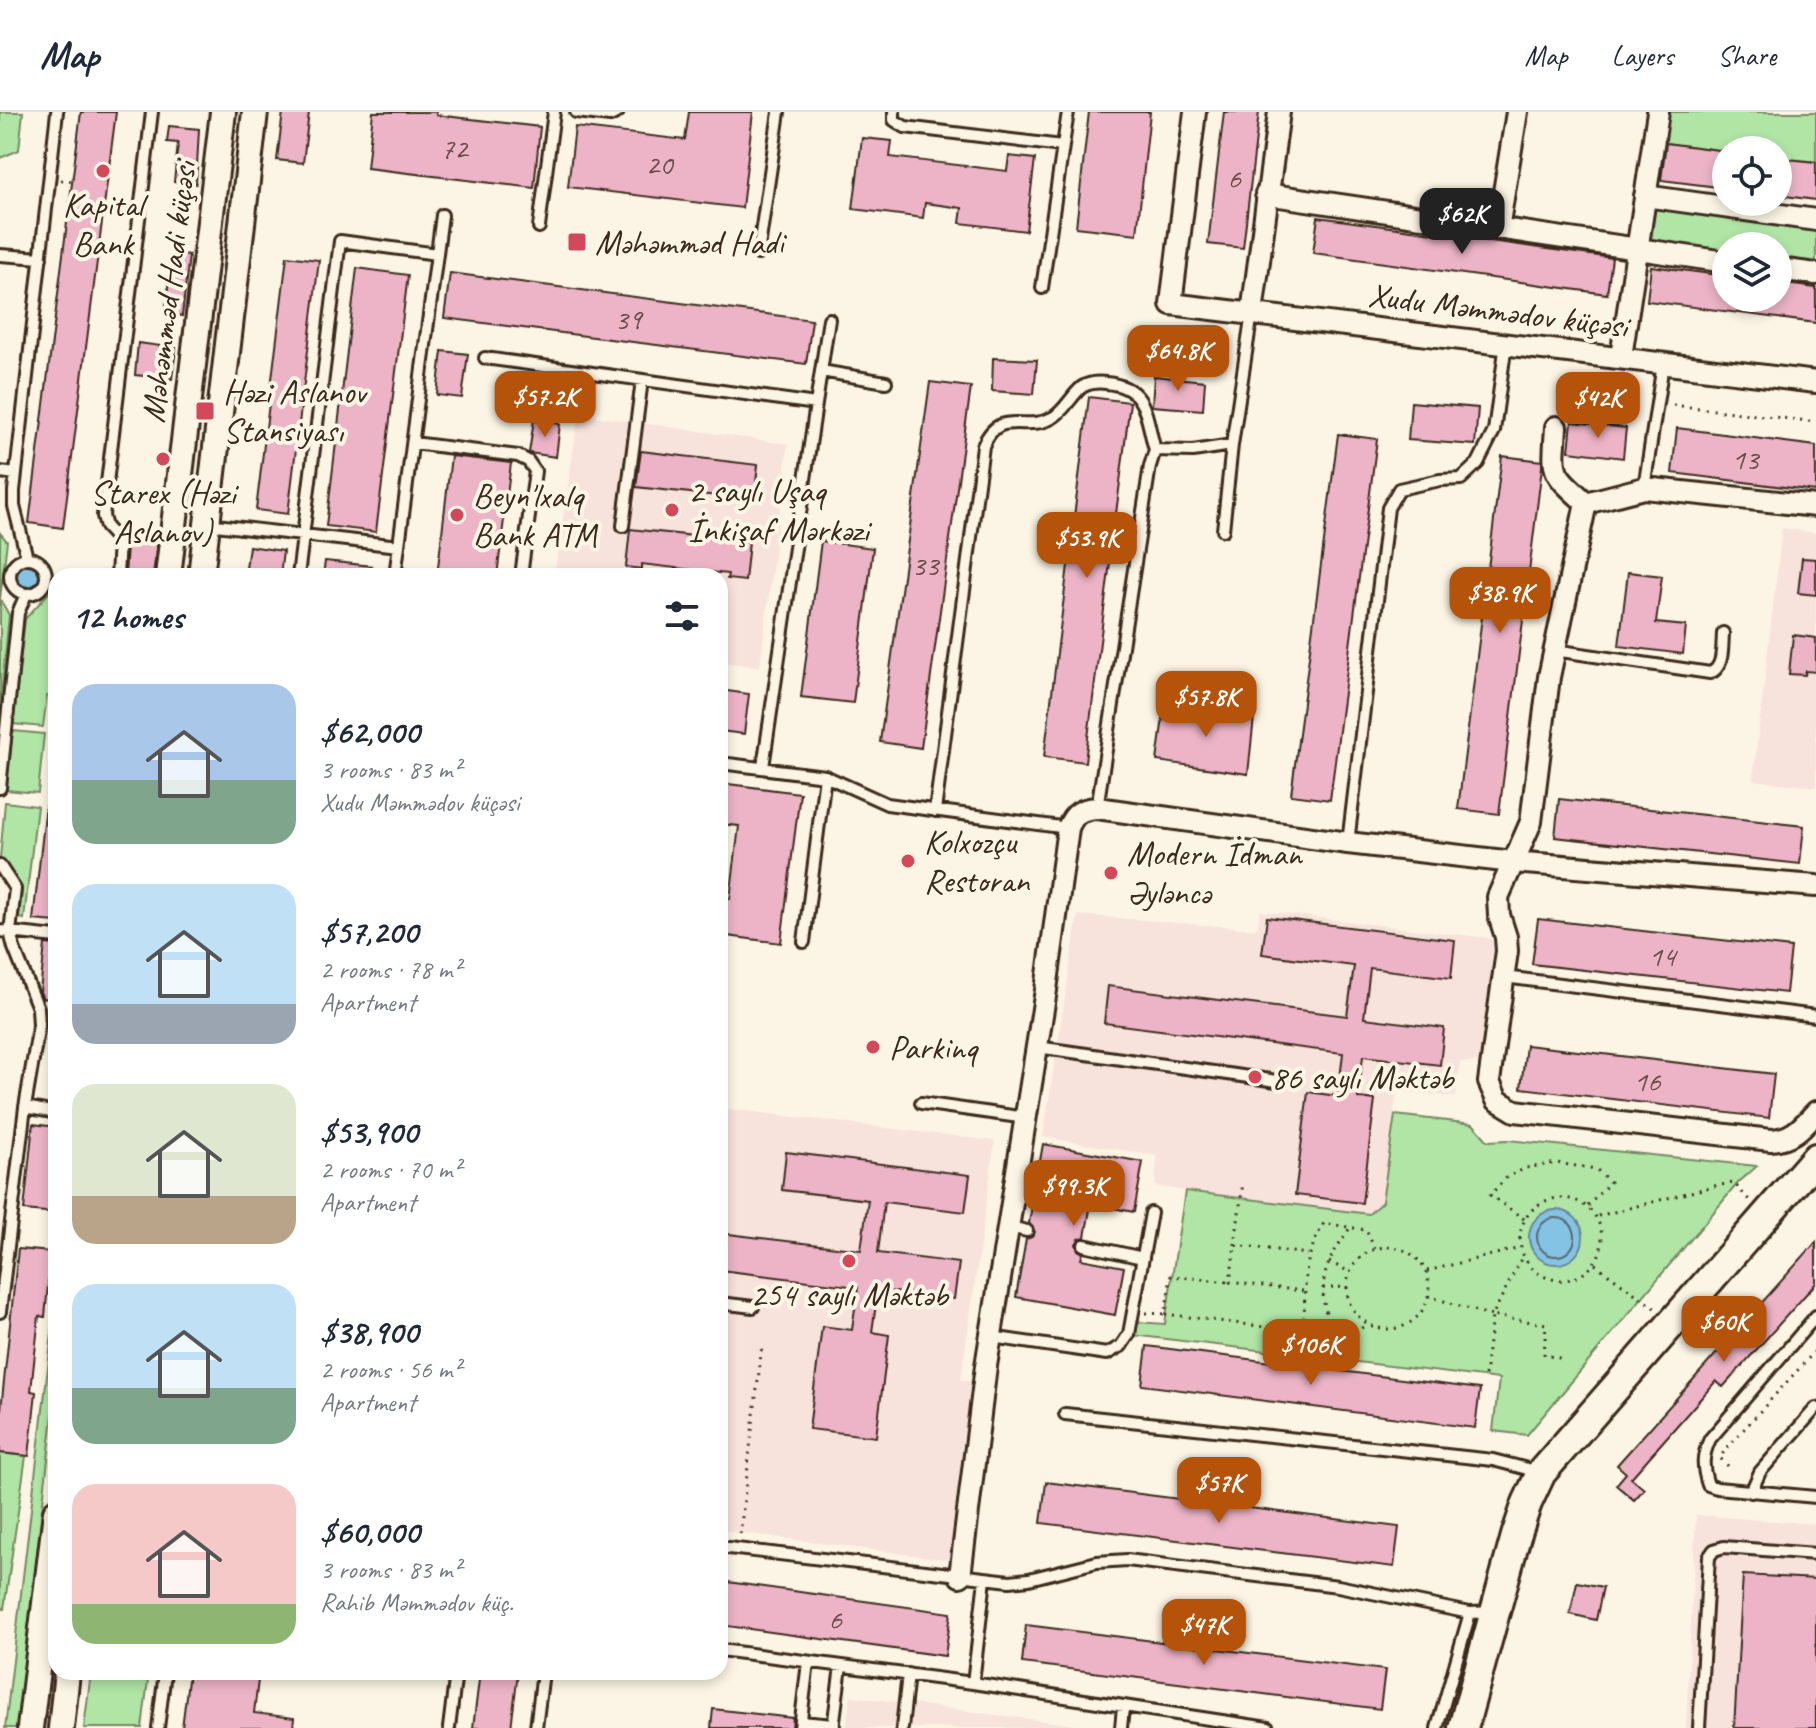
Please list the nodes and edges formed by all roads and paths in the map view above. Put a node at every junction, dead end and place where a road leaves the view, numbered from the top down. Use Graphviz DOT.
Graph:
graph roads {
  1 [pos="57,112"];
  2 [pos="152,112"];
  3 [pos="223,112"];
  4 [pos="255,112"];
  5 [pos="554,112"];
  6 [pos="576,112"];
  7 [pos="618,112"];
  8 [pos="779,112"];
  9 [pos="894,112"];
  10 [pos="1068,112"];
  11 [pos="1195,112"];
  12 [pos="1279,112"];
  13 [pos="1517,112"];
  14 [pos="1658,112"];
  15 [pos="1062,146"];
  16 [pos="1266,194"];
  17 [pos="1645,196"];
  18 [pos="442,215"];
  19 [pos="1816,220"];
  20 [pos="539,227"];
  21 [pos="1498,229"];
  22 [pos="1638,250"];
  23 [pos="437,254"];
  24 [pos="758,254"];
  25 [pos="0,255"];
  26 [pos="41,258"];
  27 [pos="1712,260"];
  28 [pos="1792,271"];
  29 [pos="1816,274"];
  30 [pos="1042,288"];
  31 [pos="1252,313"];
  32 [pos="829,319"];
  33 [pos="1506,343"];
  34 [pos="1621,357"];
  35 [pos="485,358"];
  36 [pos="1663,364"];
  37 [pos="821,371"];
  38 [pos="642,380"];
  39 [pos="886,382"];
  40 [pos="1816,382"];
  41 [pos="1657,403"];
  42 [pos="816,404"];
  43 [pos="1816,422"];
  44 [pos="187,426"];
  45 [pos="1556,427"];
  46 [pos="218,431"];
  47 [pos="413,443"];
  48 [pos="1232,445"];
  49 [pos="1155,450"];
  50 [pos="0,472"];
  51 [pos="16,474"];
  52 [pos="1644,488"];
  53 [pos="1586,503"];
  54 [pos="1816,506"];
  55 [pos="207,524"];
  56 [pos="623,526"];
  57 [pos="1223,530"];
  58 [pos="302,535"];
  59 [pos="399,546"];
  60 [pos="27,558"];
  61 [pos="117,568"];
  62 [pos="169,568"];
  63 [pos="202,568"];
  64 [pos="299,568"];
  65 [pos="396,568"];
  66 [pos="522,568"];
  67 [pos="26,594"];
  68 [pos="1723,633"];
  69 [pos="1554,650"];
  70 [pos="728,764"];
  71 [pos="763,767"];
  72 [pos="825,776"];
  73 [pos="0,788"];
  74 [pos="1097,808"];
  75 [pos="935,811"];
  76 [pos="1068,828"];
  77 [pos="1348,843"];
  78 [pos="1513,862"];
  79 [pos="0,866"];
  80 [pos="1816,886"];
  81 [pos="5,931"];
  82 [pos="48,936"];
  83 [pos="804,942"];
  84 [pos="1504,977"];
  85 [pos="1816,1016"];
  86 [pos="1037,1047"];
  87 [pos="1277,1081"];
  88 [pos="921,1103"];
  89 [pos="25,1107"];
  90 [pos="48,1111"];
  91 [pos="1816,1112"];
  92 [pos="1026,1118"];
  93 [pos="1816,1158"];
  94 [pos="1816,1179"];
  95 [pos="1243,1182"];
  96 [pos="1483,1190"];
  97 [pos="1490,1195"];
  98 [pos="1587,1207"];
  99 [pos="1151,1213"];
  100 [pos="1598,1216"];
  101 [pos="1764,1216"];
  102 [pos="1525,1220"];
  103 [pos="1350,1227"];
  104 [pos="1084,1245"];
  105 [pos="1235,1245"];
  106 [pos="1520,1248"];
  107 [pos="1375,1249"];
  108 [pos="1308,1254"];
  109 [pos="1523,1255"];
  110 [pos="1143,1258"];
  111 [pos="1329,1262"];
  112 [pos="1595,1264"];
  113 [pos="1426,1271"];
  114 [pos="1350,1272"];
  115 [pos="1230,1282"];
  116 [pos="1347,1287"];
  117 [pos="1323,1288"];
  118 [pos="1303,1291"];
  119 [pos="1428,1296"];
  120 [pos="728,1304"];
  121 [pos="753,1307"];
  122 [pos="0,1312"];
  123 [pos="1133,1312"];
  124 [pos="1165,1314"];
  125 [pos="1492,1316"];
  126 [pos="1816,1316"];
  127 [pos="1304,1318"];
  128 [pos="1672,1320"];
  129 [pos="1367,1324"];
  130 [pos="1332,1336"];
  131 [pos="991,1337"];
  132 [pos="762,1346"];
  133 [pos="1816,1350"];
  134 [pos="1564,1359"];
  135 [pos="1485,1376"];
  136 [pos="1816,1408"];
  137 [pos="1065,1414"];
  138 [pos="1728,1466"];
  139 [pos="1548,1476"];
  140 [pos="1751,1492"];
  141 [pos="1816,1497"];
  142 [pos="728,1548"];
  143 [pos="738,1549"];
  144 [pos="1816,1554"];
  145 [pos="960,1576"];
  146 [pos="985,1579"];
  147 [pos="1482,1612"];
  148 [pos="48,1618"];
  149 [pos="728,1651"];
  150 [pos="808,1662"];
  151 [pos="841,1666"];
  152 [pos="908,1674"];
  153 [pos="66,1680"];
  154 [pos="164,1680"];
  155 [pos="455,1680"];
  156 [pos="542,1680"];
  157 [pos="973,1683"];
  158 [pos="1123,1707"];
  159 [pos="1176,1715"];
  160 [pos="801,1725"];
  161 [pos="834,1726"];
  162 [pos="30,1728"];
  163 [pos="61,1728"];
  164 [pos="158,1728"];
  165 [pos="449,1728"];
  166 [pos="536,1728"];
  167 [pos="902,1728"];
  168 [pos="1121,1728"];
  169 [pos="1174,1728"];
  170 [pos="1268,1728"];
  171 [pos="1437,1728"];
  172 [pos="1463,1728"];
  173 [pos="1477,1728"];
  174 [pos="1699,1728"];
  1 -- 26 [label="lane"];
  2 -- 61 [label="lane"];
  3 -- 44 [label="street, Məhəmməd Hadi küçəsi"];
  4 -- 46 [label="street, Məhəmməd Hadi küçəsi"];
  5 -- 20 [label="lane"];
  6 -- 7 [label="lane"];
  8 -- 24 [label="lane"];
  9 -- 15 [label="lane"];
  10 -- 15 [label="lane"];
  11 -- 31 [label="street, Xudu Məmmədov küçəsi"];
  12 -- 16 [label="street"];
  13 -- 21 [label="street"];
  14 -- 17 [label="street"];
  15 -- 30 [label="lane"];
  16 -- 21 [label="street"];
  16 -- 31 [label="street"];
  17 -- 19 [label="street"];
  17 -- 22 [label="street"];
  18 -- 23 [label="lane"];
  21 -- 22 [label="street"];
  22 -- 27 [label="street"];
  22 -- 34 [label="street"];
  23 -- 47 [label="lane"];
  23 -- 58 [label="lane"];
  25 -- 26 [label="lane"];
  26 -- 51 [label="lane"];
  28 -- 29 [label="street"];
  31 -- 33 [label="street, Xudu Məmmədov küçəsi"];
  31 -- 48 [label="lane"];
  32 -- 37 [label="lane"];
  33 -- 34 [label="street, Xudu Məmmədov küçəsi"];
  33 -- 77 [label="lane"];
  34 -- 36 [label="street, Xudu Məmmədov küçəsi"];
  35 -- 38 [label="lane"];
  36 -- 40 [label="street, Xudu Məmmədov küçəsi"];
  36 -- 41 [label="lane"];
  37 -- 39 [label="lane"];
  37 -- 42 [label="lane"];
  38 -- 42 [label="lane"];
  38 -- 56 [label="lane"];
  41 -- 43 [label="path"];
  41 -- 52 [label="lane"];
  42 -- 71 [label="lane"];
  44 -- 46 [label="street"];
  44 -- 62 [label="street, Məhəmməd Hadi küçəsi"];
  45 -- 53 [label="street"];
  46 -- 55 [label="street, Məhəmməd Hadi küçəsi"];
  47 -- 59 [label="lane"];
  47 -- 66 [label="lane"];
  48 -- 49 [label="lane"];
  48 -- 57 [label="lane"];
  49 -- 74 [label="lane"];
  49 -- 75 [label="lane"];
  50 -- 51 [label="lane"];
  51 -- 60 [label="lane"];
  52 -- 53 [label="street"];
  52 -- 54 [label="street"];
  53 -- 69 [label="street"];
  55 -- 58 [label="lane"];
  55 -- 63 [label="street, Məhəmməd Hadi küçəsi"];
  58 -- 59 [label="lane"];
  58 -- 64 [label="lane"];
  59 -- 65 [label="lane"];
  60 -- 67 [label="lane"];
  60 -- 67 [label="lane"];
  67 -- 73 [label="lane"];
  68 -- 69 [label="lane"];
  69 -- 78 [label="street"];
  70 -- 71 [label="lane"];
  71 -- 72 [label="lane"];
  72 -- 75 [label="lane"];
  72 -- 83 [label="lane"];
  74 -- 76 [label="street"];
  74 -- 77 [label="street"];
  75 -- 76 [label="lane"];
  76 -- 86 [label="street"];
  77 -- 78 [label="street"];
  78 -- 80 [label="street"];
  78 -- 84 [label="street"];
  79 -- 81 [label="lane"];
  81 -- 82 [label="lane"];
  81 -- 89 [label="lane"];
  84 -- 85 [label="lane"];
  84 -- 91 [label="street"];
  86 -- 87 [label="lane"];
  86 -- 92 [label="street"];
  88 -- 92 [label="lane"];
  89 -- 90 [label="lane"];
  89 -- 122 [label="lane"];
  92 -- 131 [label="street"];
  93 -- 101 [label="main road"];
  94 -- 139 [label="main road"];
  95 -- 105 [label="path"];
  96 -- 97 [label="path"];
  97 -- 98 [label="path"];
  97 -- 102 [label="path"];
  98 -- 100 [label="path"];
  98 -- 102 [label="path"];
  99 -- 110 [label="lane"];
  100 -- 101 [label="path"];
  100 -- 112 [label="path"];
  101 -- 128 [label="main road"];
  102 -- 106 [label="path"];
  103 -- 107 [label="path"];
  103 -- 108 [label="path"];
  103 -- 111 [label="path"];
  104 -- 110 [label="lane"];
  105 -- 108 [label="path"];
  105 -- 115 [label="path"];
  106 -- 109 [label="path"];
  106 -- 113 [label="path"];
  107 -- 113 [label="path"];
  107 -- 114 [label="path"];
  108 -- 118 [label="path"];
  109 -- 112 [label="path"];
  109 -- 125 [label="path"];
  110 -- 123 [label="lane"];
  111 -- 114 [label="path"];
  111 -- 117 [label="path"];
  112 -- 128 [label="path"];
  113 -- 119 [label="path"];
  114 -- 116 [label="path"];
  115 -- 118 [label="path"];
  115 -- 124 [label="path"];
  116 -- 117 [label="path"];
  116 -- 129 [label="path"];
  117 -- 130 [label="path"];
  118 -- 127 [label="path"];
  119 -- 125 [label="path"];
  119 -- 129 [label="path"];
  120 -- 121 [label="lane"];
  123 -- 124 [label="path"];
  123 -- 131 [label="lane"];
  124 -- 130 [label="path"];
  125 -- 134 [label="path"];
  125 -- 135 [label="path"];
  126 -- 140 [label="lane"];
  128 -- 139 [label="main road"];
  129 -- 130 [label="path"];
  131 -- 145 [label="street"];
  132 -- 143 [label="path"];
  133 -- 138 [label="path"];
  136 -- 140 [label="lane"];
  137 -- 139 [label="lane"];
  139 -- 147 [label="main road"];
  139 -- 173 [label="main road"];
  140 -- 141 [label="lane"];
  142 -- 143 [label="lane"];
  143 -- 145 [label="lane"];
  144 -- 174 [label="lane"];
  145 -- 146 [label="lane"];
  146 -- 147 [label="lane"];
  146 -- 157 [label="lane"];
  147 -- 171 [label="lane"];
  147 -- 172 [label="main road"];
  148 -- 162 [label="street"];
  149 -- 150 [label="lane"];
  150 -- 151 [label="lane"];
  150 -- 160 [label="lane"];
  151 -- 152 [label="lane"];
  151 -- 161 [label="lane"];
  152 -- 157 [label="lane"];
  152 -- 167 [label="lane"];
  153 -- 163 [label="street"];
  154 -- 164 [label="lane"];
  155 -- 165 [label="lane"];
  156 -- 166 [label="lane"];
  157 -- 158 [label="lane"];
  158 -- 159 [label="lane"];
  158 -- 168 [label="lane"];
  159 -- 169 [label="lane"];
  159 -- 170 [label="lane"];
  160 -- 161 [label="lane"];
}
